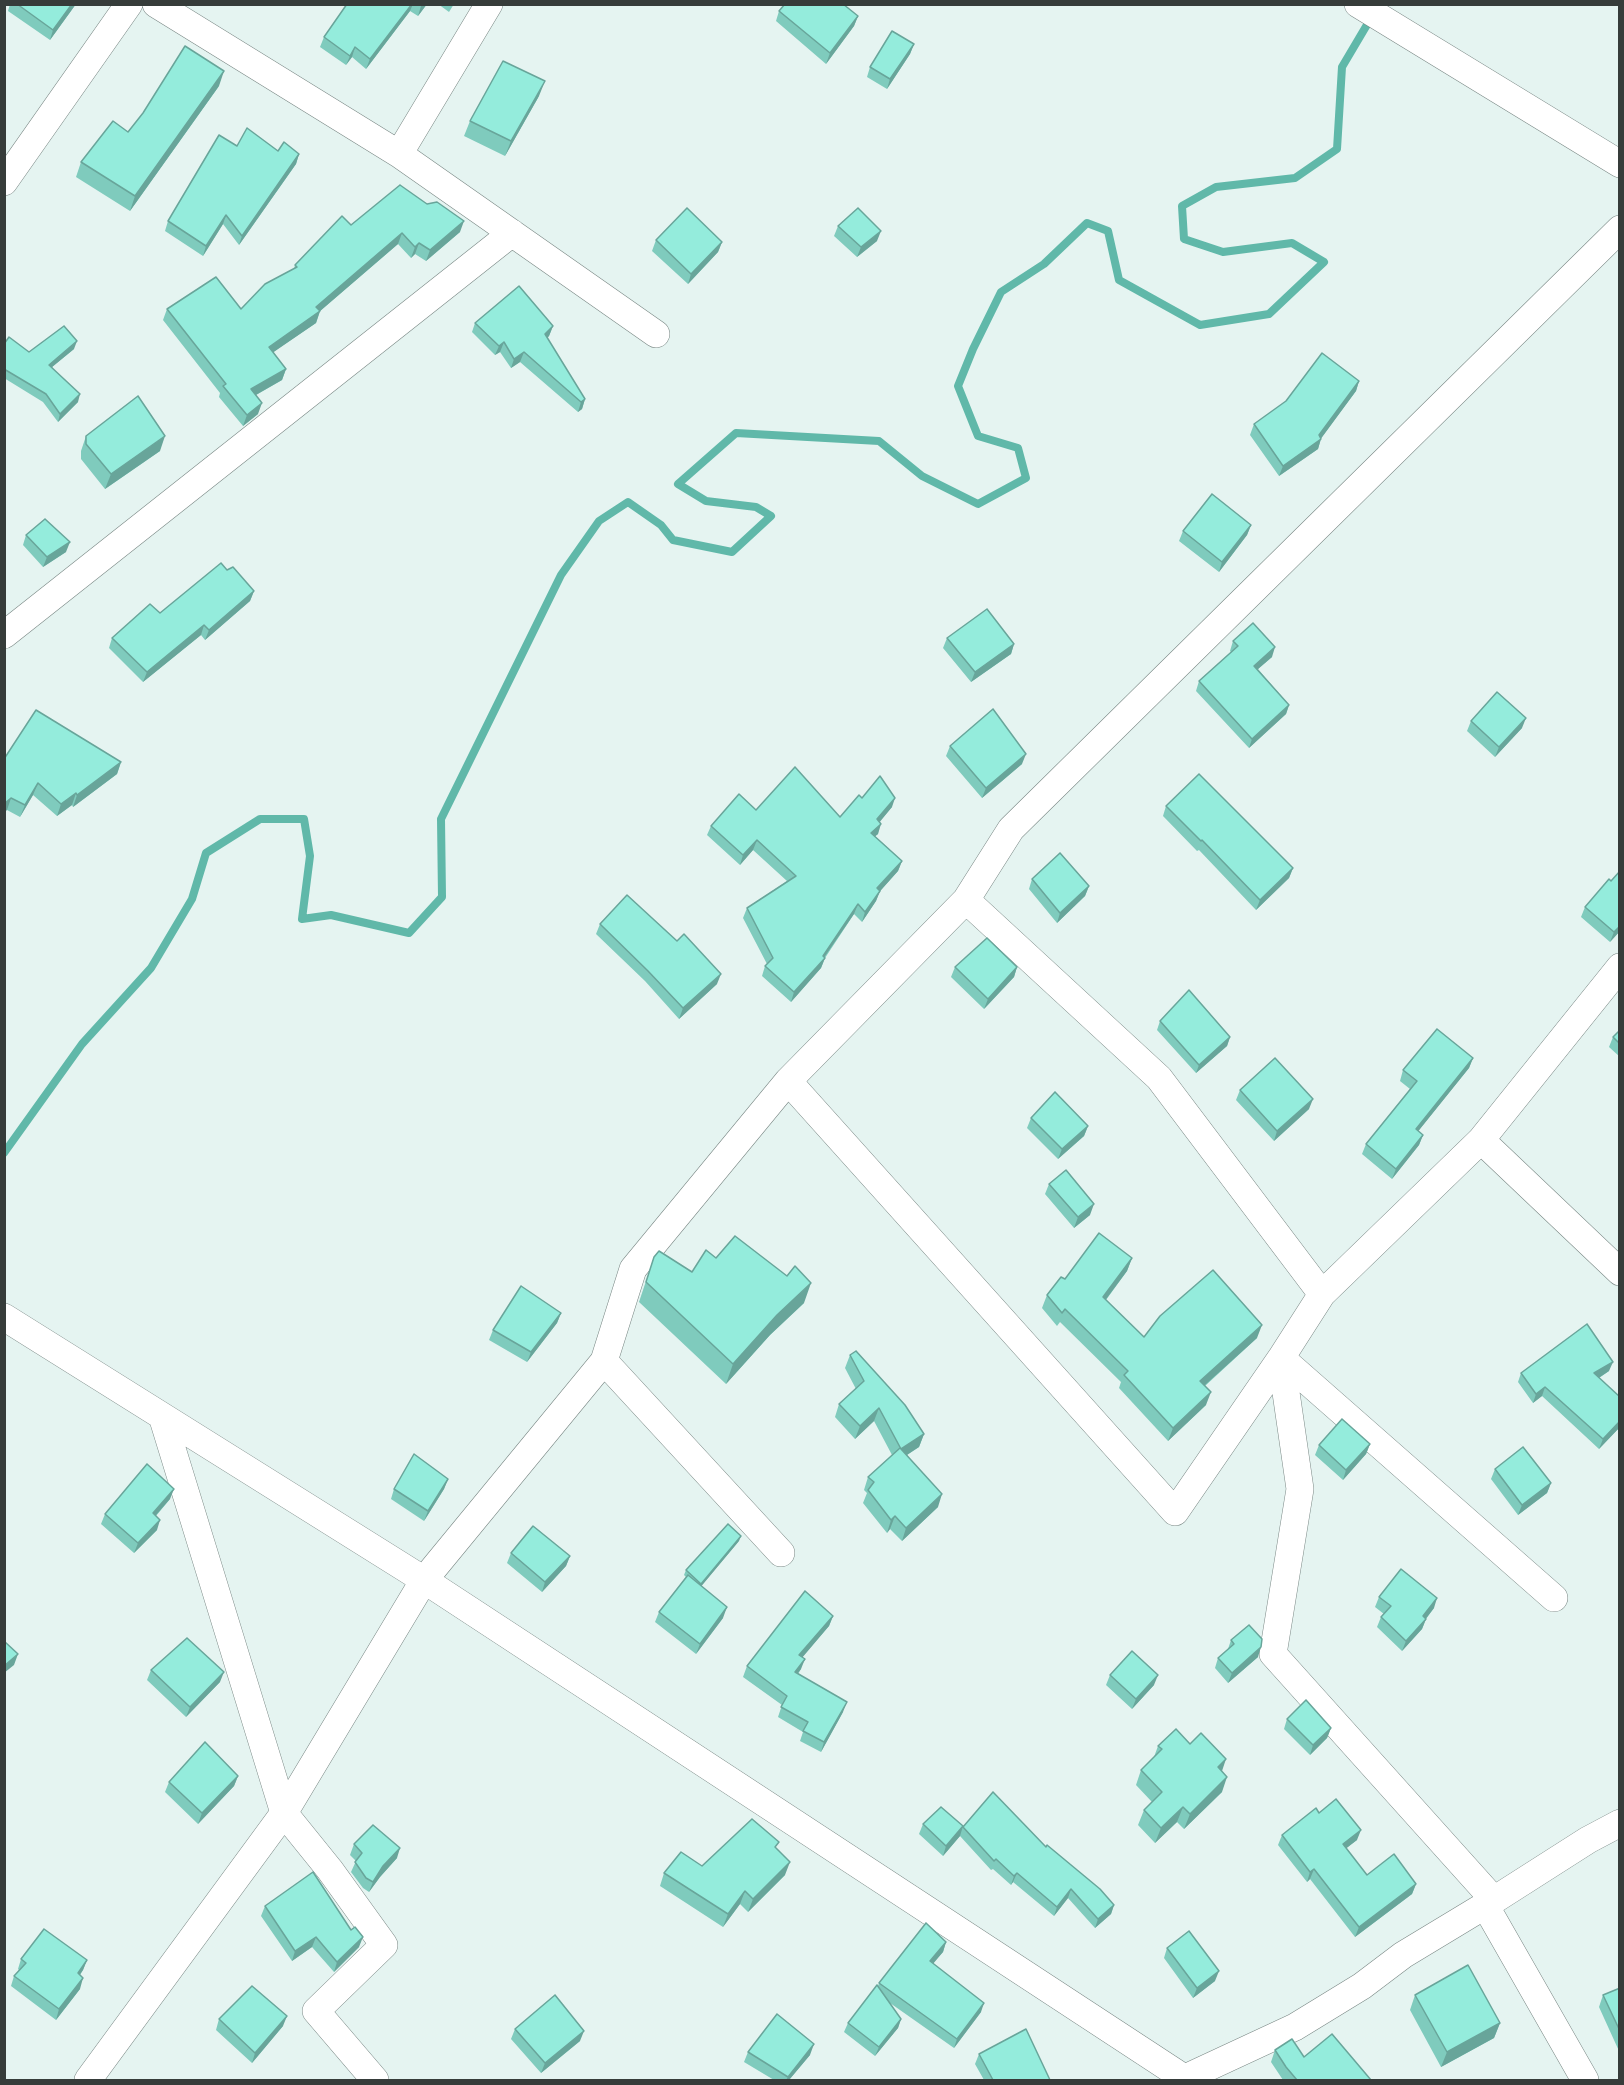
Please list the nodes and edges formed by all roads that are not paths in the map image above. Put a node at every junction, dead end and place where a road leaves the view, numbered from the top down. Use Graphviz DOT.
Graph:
graph roads {
  1 [pos="129,4"];
  2 [pos="156,4"];
  3 [pos="489,4"];
  4 [pos="1358,4"];
  5 [pos="399,154"];
  6 [pos="1620,164"];
  7 [pos="4,182"];
  8 [pos="1620,229"];
  9 [pos="512,233"];
  10 [pos="656,334"];
  11 [pos="4,635"];
  12 [pos="966,900"];
  13 [pos="1620,967"];
  14 [pos="788,1081"];
  15 [pos="1481,1140"];
  16 [pos="1620,1272"];
  17 [pos="1322,1294"];
  18 [pos="4,1317"];
  19 [pos="1281,1358"];
  20 [pos="604,1361"];
  21 [pos="162,1416"];
  22 [pos="782,1553"];
  23 [pos="424,1580"];
  24 [pos="1554,1598"];
  25 [pos="284,1813"];
  26 [pos="1620,1823"];
  27 [pos="1489,1903"];
  28 [pos="88,2080"];
  29 [pos="375,2080"];
  30 [pos="1184,2080"];
  31 [pos="1585,2080"];
  1 -- 7 [label="street"];
  2 -- 5 [label="street"];
  3 -- 5 [label="street"];
  4 -- 6 [label="street"];
  5 -- 9 [label="street"];
  8 -- 12 [label="street"];
  9 -- 10 [label="street"];
  9 -- 11 [label="street"];
  12 -- 14 [label="street"];
  12 -- 17 [label="street"];
  13 -- 15 [label="street"];
  14 -- 19 [label="street"];
  14 -- 20 [label="street"];
  15 -- 16 [label="street"];
  15 -- 17 [label="street"];
  17 -- 19 [label="street"];
  18 -- 21 [label="street"];
  19 -- 24 [label="street"];
  19 -- 27 [label="street"];
  20 -- 22 [label="street"];
  20 -- 23 [label="street"];
  21 -- 23 [label="street"];
  21 -- 25 [label="street"];
  23 -- 25 [label="street"];
  23 -- 30 [label="street"];
  25 -- 28 [label="street"];
  25 -- 29 [label="street"];
  26 -- 27 [label="street"];
  27 -- 30 [label="street"];
  27 -- 31 [label="street"];
}
